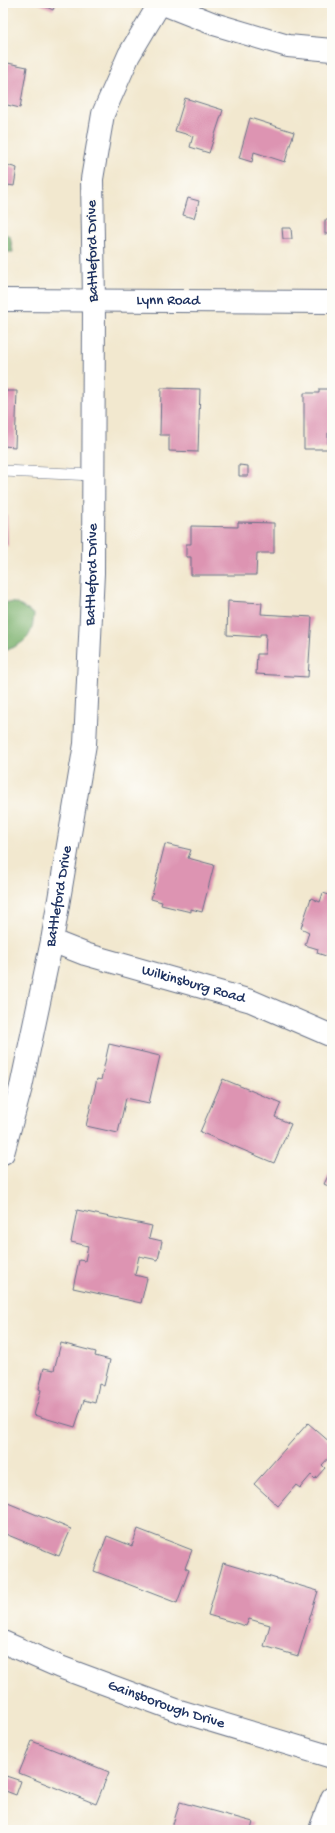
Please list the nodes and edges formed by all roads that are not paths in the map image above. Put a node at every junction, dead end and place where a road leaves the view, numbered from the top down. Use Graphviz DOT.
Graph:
graph roads {
  1 [pos="161,3"];
  2 [pos="332,50"];
  3 [pos="3,300"];
  4 [pos="94,300"];
  5 [pos="332,302"];
  6 [pos="3,471"];
  7 [pos="94,475"];
  8 [pos="52,941"];
  9 [pos="332,1036"];
  10 [pos="3,1153"];
  11 [pos="3,1642"];
  12 [pos="332,1757"];
  13 [pos="332,1798"];
  14 [pos="320,1830"];
  1 -- 2 [label="street"];
  1 -- 4 [label="street, Battleford Drive"];
  3 -- 4 [label="street, Lynn Road"];
  4 -- 5 [label="street, Lynn Road"];
  4 -- 7 [label="street, Battleford Drive"];
  6 -- 7 [label="lane"];
  7 -- 8 [label="street, Battleford Drive"];
  8 -- 9 [label="street, Wilkinsburg Road"];
  8 -- 10 [label="street, Battleford Drive"];
  11 -- 12 [label="street, Gainsborough Drive"];
  13 -- 14 [label="street"];
}
